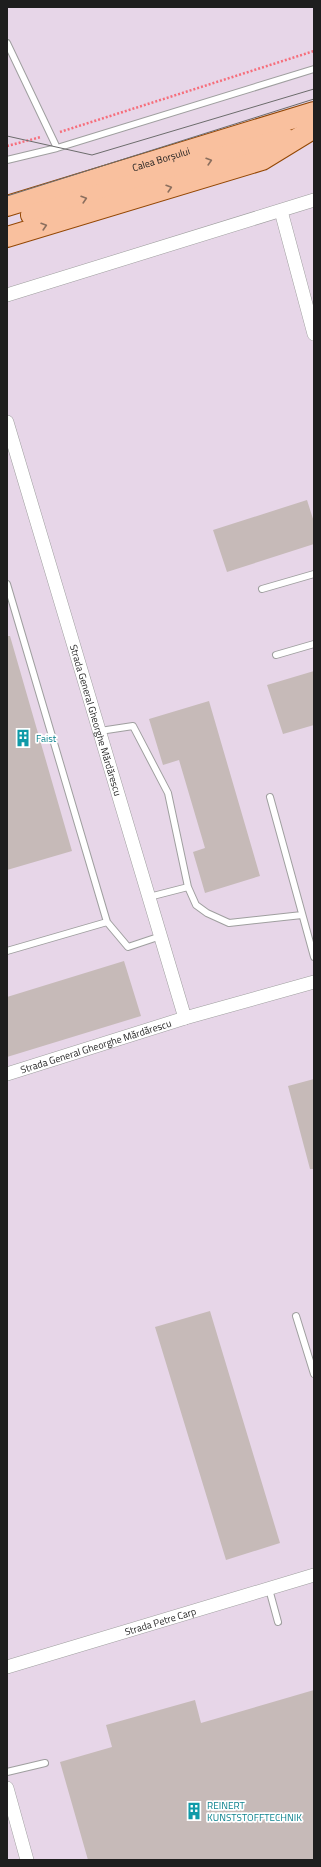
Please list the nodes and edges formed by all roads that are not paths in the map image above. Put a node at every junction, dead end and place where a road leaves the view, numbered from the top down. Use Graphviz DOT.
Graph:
graph roads {
  1 [pos="7,43"];
  2 [pos="314,69"];
  3 [pos="311,121"];
  4 [pos="57,148"];
  5 [pos="7,160"];
  6 [pos="7,199"];
  7 [pos="314,200"];
  8 [pos="7,206"];
  9 [pos="281,211"];
  10 [pos="7,222"];
  11 [pos="7,237"];
  12 [pos="7,295"];
  13 [pos="314,334"];
  14 [pos="7,422"];
  15 [pos="314,574"];
  16 [pos="7,584"];
  17 [pos="262,589"];
  18 [pos="314,644"];
  19 [pos="276,656"];
  20 [pos="100,731"];
  21 [pos="270,797"];
  22 [pos="188,887"];
  23 [pos="149,897"];
  24 [pos="302,915"];
  25 [pos="107,922"];
  26 [pos="161,936"];
  27 [pos="7,952"];
  28 [pos="314,957"];
  29 [pos="314,982"];
  30 [pos="185,1018"];
  31 [pos="7,1074"];
  32 [pos="296,1316"];
  33 [pos="314,1374"];
  34 [pos="314,1575"];
  35 [pos="269,1589"];
  36 [pos="278,1622"];
  37 [pos="7,1666"];
  38 [pos="45,1763"];
  39 [pos="7,1772"];
  40 [pos="7,1788"];
  41 [pos="28,1860"];
  1 -- 4 [label="lane"];
  2 -- 4 [label="lane"];
  3 -- 6 [label="main road"];
  3 -- 8 [label="main road, Calea Borșului"];
  10 -- 3 [label="main road, Calea Borșului, one-way"];
  11 -- 3 [label="main road, one-way"];
  4 -- 5 [label="lane"];
  7 -- 9 [label="street"];
  9 -- 12 [label="street"];
  9 -- 13 [label="street"];
  14 -- 20 [label="street, Strada General Gheorghe Mărdărescu"];
  15 -- 17 [label="lane"];
  16 -- 25 [label="lane"];
  18 -- 19 [label="lane"];
  20 -- 22 [label="lane"];
  20 -- 23 [label="street, Strada General Gheorghe Mărdărescu"];
  21 -- 24 [label="lane"];
  22 -- 23 [label="lane"];
  22 -- 24 [label="lane"];
  23 -- 26 [label="street, Strada General Gheorghe Mărdărescu"];
  24 -- 28 [label="lane"];
  25 -- 26 [label="lane"];
  25 -- 27 [label="lane"];
  26 -- 30 [label="street, Strada General Gheorghe Mărdărescu"];
  29 -- 30 [label="street, Strada General Gheorghe Mărdărescu"];
  30 -- 31 [label="street, Strada General Gheorghe Mărdărescu"];
  32 -- 33 [label="lane"];
  34 -- 35 [label="street, Strada Petre Carp"];
  35 -- 36 [label="lane"];
  35 -- 37 [label="street, Strada Petre Carp"];
  38 -- 39 [label="lane"];
  40 -- 41 [label="street"];
}
